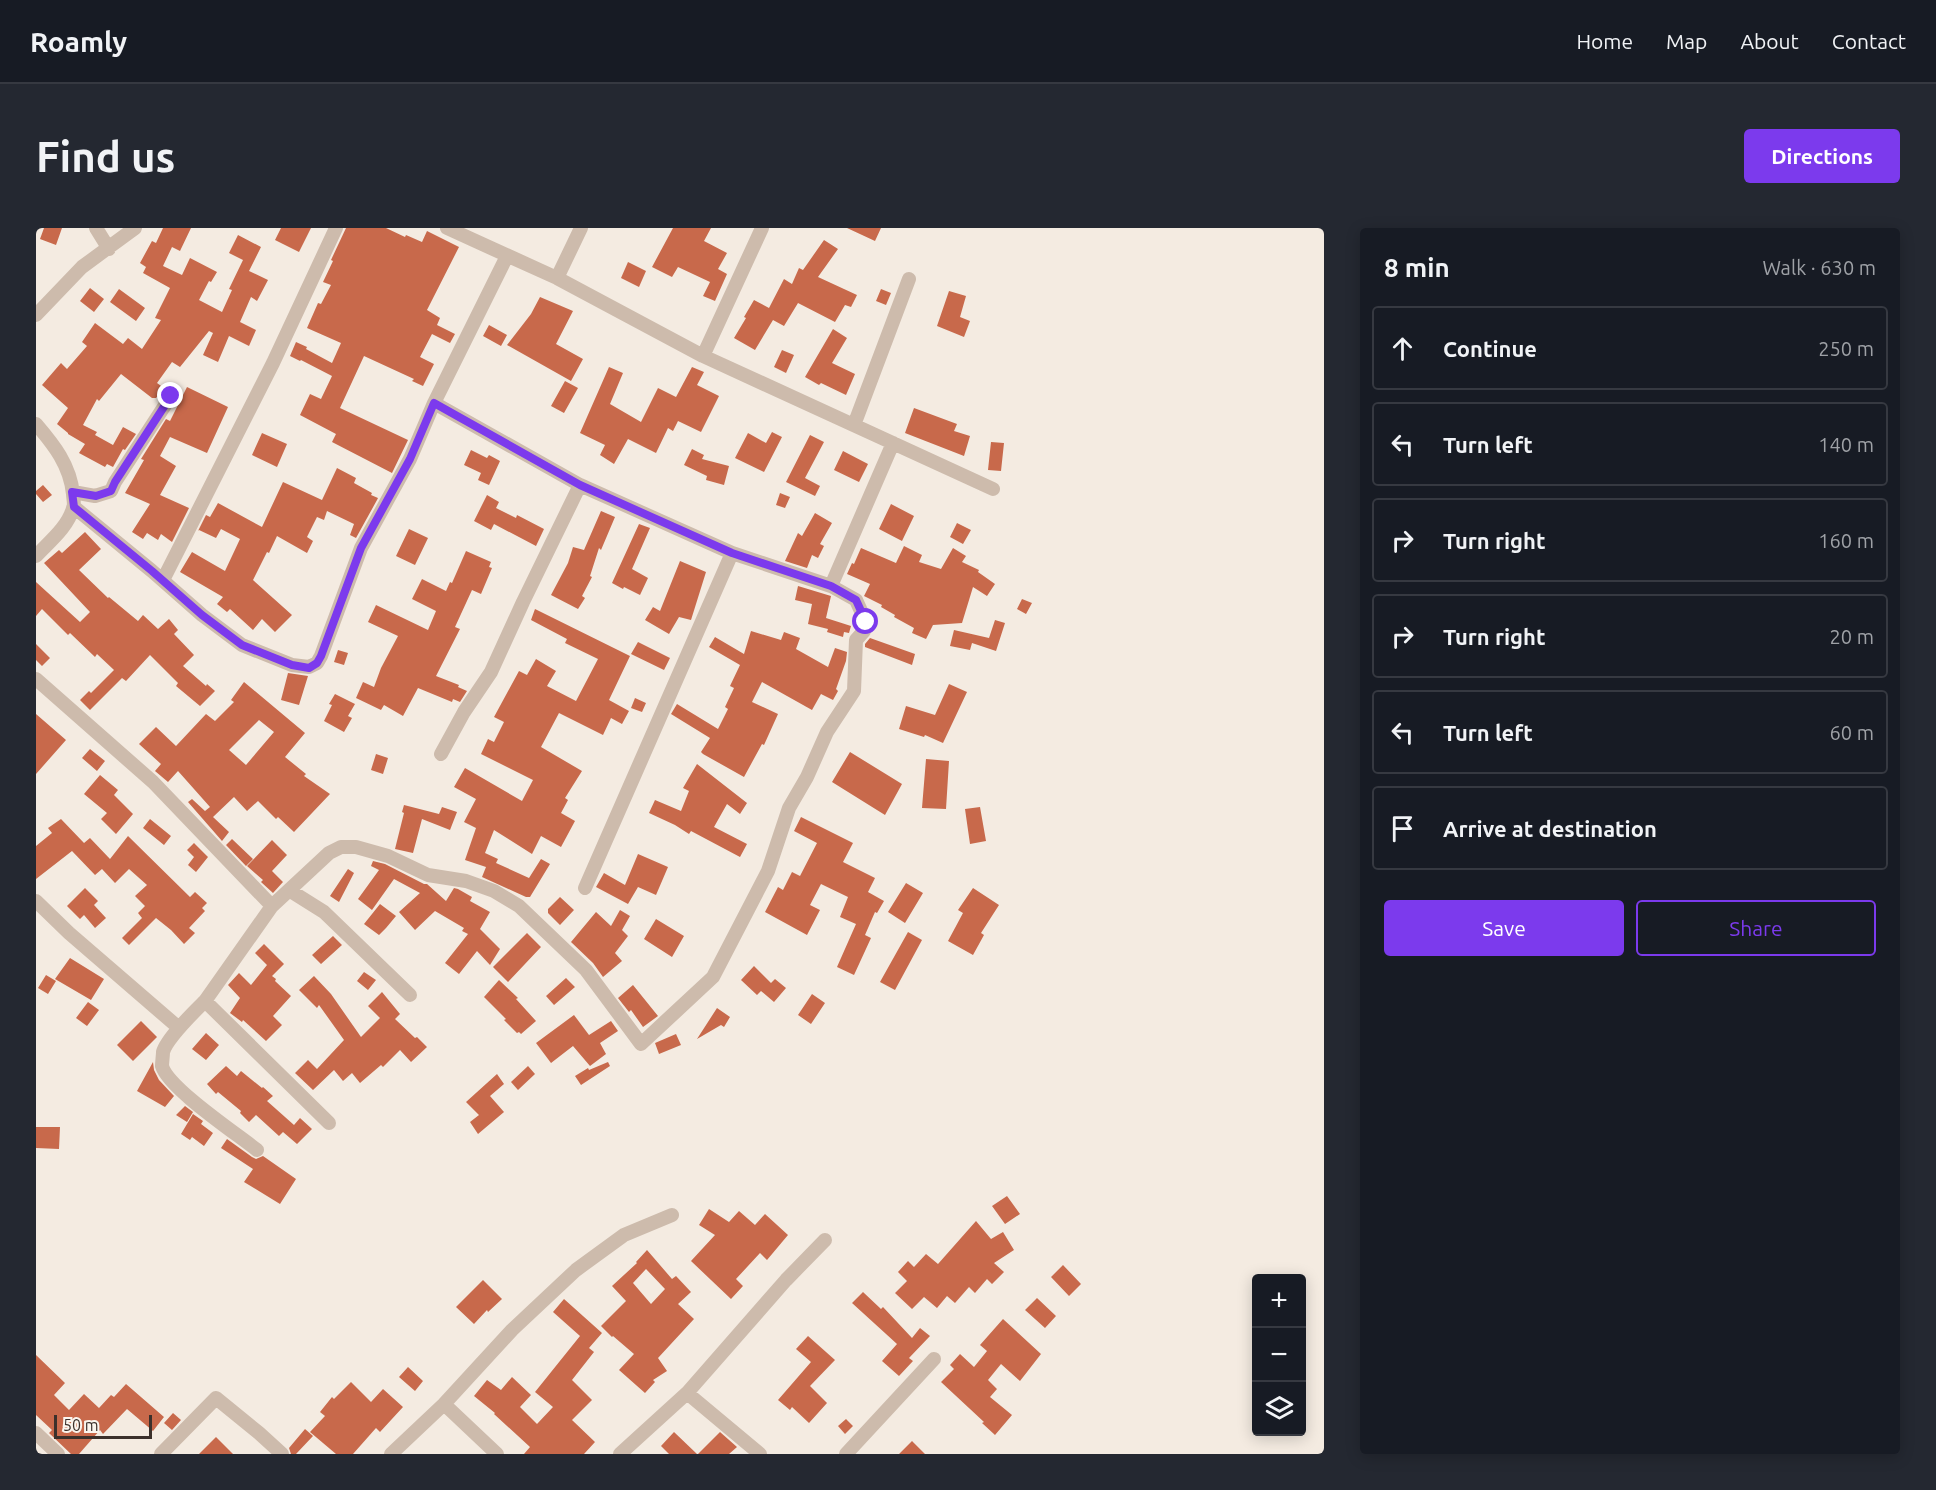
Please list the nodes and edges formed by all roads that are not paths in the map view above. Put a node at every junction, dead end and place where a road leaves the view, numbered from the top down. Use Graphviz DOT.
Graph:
graph roads {
  1 [pos="96,228"];
  2 [pos="135,228"];
  3 [pos="336,228"];
  4 [pos="447,228"];
  5 [pos="581,228"];
  6 [pos="762,228"];
  7 [pos="109,249"];
  8 [pos="507,256"];
  9 [pos="557,278"];
  10 [pos="909,279"];
  11 [pos="36,315"];
  12 [pos="704,356"];
  13 [pos="171,396"];
  14 [pos="434,403"];
  15 [pos="36,424"];
  16 [pos="854,425"];
  17 [pos="893,443"];
  18 [pos="580,485"];
  19 [pos="993,489"];
  20 [pos="72,492"];
  21 [pos="74,507"];
  22 [pos="732,553"];
  23 [pos="36,556"];
  24 [pos="163,580"];
  25 [pos="831,586"];
  26 [pos="36,680"];
  27 [pos="441,754"];
  28 [pos="585,888"];
  29 [pos="289,890"];
  30 [pos="36,901"];
  31 [pos="272,906"];
  32 [pos="410,995"];
  33 [pos="205,1001"];
  34 [pos="179,1028"];
  35 [pos="329,1123"];
  36 [pos="257,1150"];
  37 [pos="672,1215"];
  38 [pos="825,1240"];
  39 [pos="934,1359"];
  40 [pos="687,1393"];
  41 [pos="444,1404"];
  42 [pos="36,1434"];
  43 [pos="58,1454"];
  44 [pos="160,1454"];
  45 [pos="282,1454"];
  46 [pos="391,1454"];
  47 [pos="497,1454"];
  48 [pos="620,1454"];
  49 [pos="760,1454"];
  50 [pos="846,1454"];
  1 -- 7 [label="street"];
  2 -- 7 [label="street"];
  3 -- 24 [label="street"];
  4 -- 8 [label="street"];
  5 -- 9 [label="street"];
  6 -- 12 [label="street"];
  7 -- 11 [label="street"];
  8 -- 9 [label="street"];
  8 -- 14 [label="street"];
  9 -- 12 [label="street"];
  10 -- 16 [label="street"];
  12 -- 16 [label="street"];
  13 -- 20 [label="street"];
  14 -- 18 [label="street"];
  14 -- 24 [label="street"];
  15 -- 20 [label="street"];
  16 -- 17 [label="street"];
  17 -- 19 [label="street"];
  17 -- 25 [label="street"];
  18 -- 22 [label="street"];
  18 -- 27 [label="street"];
  20 -- 21 [label="street"];
  21 -- 23 [label="street"];
  21 -- 24 [label="street"];
  22 -- 25 [label="street"];
  22 -- 28 [label="street"];
  25 -- 29 [label="street"];
  26 -- 31 [label="street"];
  29 -- 31 [label="street"];
  29 -- 32 [label="street"];
  30 -- 34 [label="street"];
  31 -- 33 [label="street"];
  33 -- 34 [label="street"];
  33 -- 35 [label="street"];
  34 -- 36 [label="street"];
  37 -- 41 [label="street"];
  38 -- 40 [label="street"];
  39 -- 50 [label="street"];
  40 -- 48 [label="street"];
  40 -- 49 [label="street"];
  41 -- 46 [label="street"];
  41 -- 47 [label="street"];
  42 -- 43 [label="street"];
  44 -- 45 [label="street"];
}
